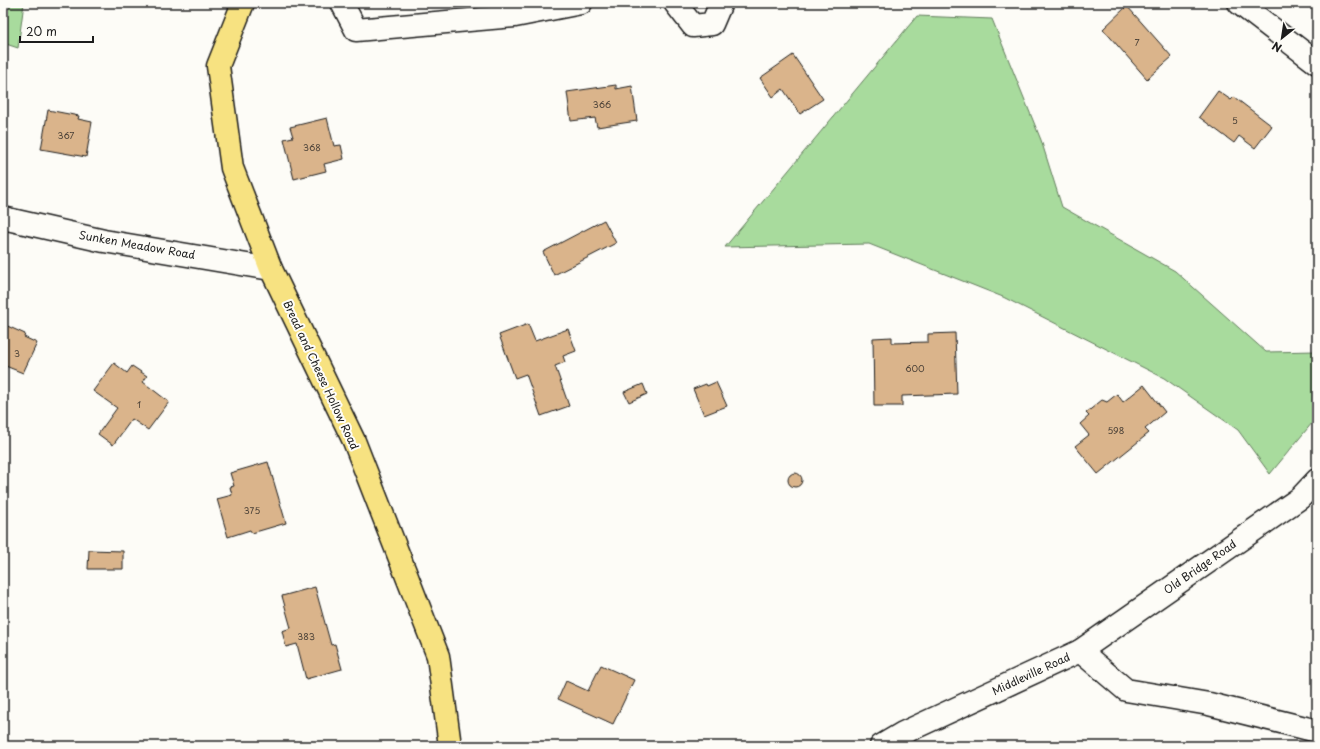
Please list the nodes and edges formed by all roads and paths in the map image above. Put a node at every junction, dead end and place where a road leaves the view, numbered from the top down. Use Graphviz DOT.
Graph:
graph roads {
  1 [pos="243,3"];
  2 [pos="342,3"];
  3 [pos="581,3"];
  4 [pos="675,3"];
  5 [pos="720,3"];
  6 [pos="1239,3"];
  7 [pos="1317,63"];
  8 [pos="3,218"];
  9 [pos="271,269"];
  10 [pos="1317,480"];
  11 [pos="1080,651"];
  12 [pos="1317,730"];
  13 [pos="450,746"];
  14 [pos="881,746"];
  1 -- 9 [label="main road, Bread and Cheese Hollow Road"];
  2 -- 3 [label="street"];
  4 -- 5 [label="street"];
  6 -- 7 [label="street"];
  8 -- 9 [label="street, Sunken Meadow Road"];
  9 -- 13 [label="main road, Bread and Cheese Hollow Road"];
  10 -- 11 [label="street, Old Bridge Road"];
  11 -- 12 [label="street, Middleville Road"];
  11 -- 14 [label="street, Middleville Road"];
}
